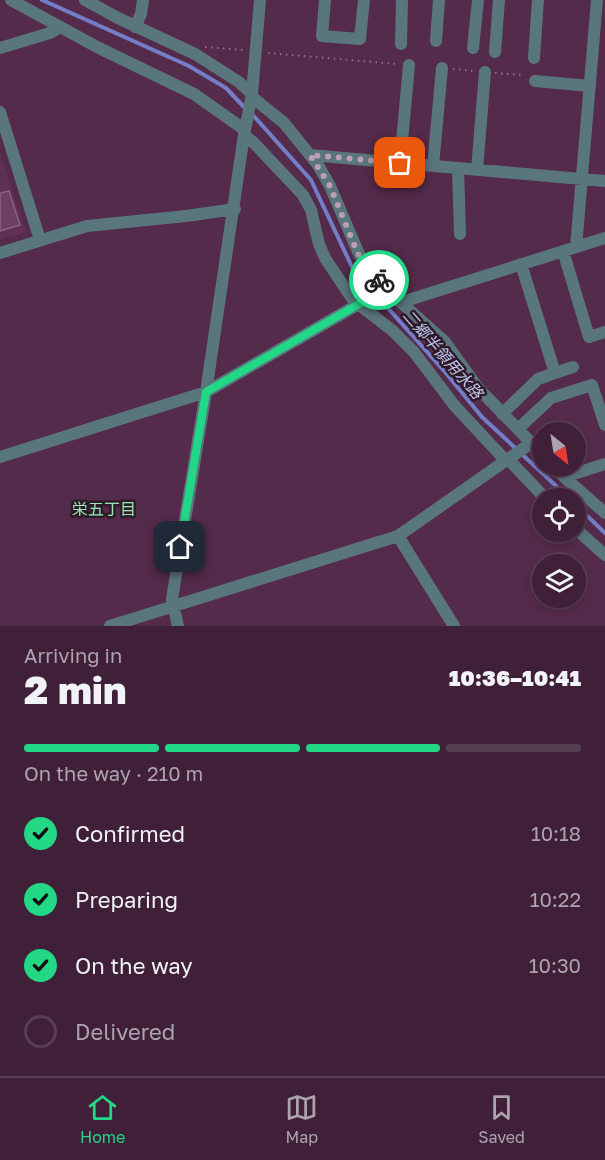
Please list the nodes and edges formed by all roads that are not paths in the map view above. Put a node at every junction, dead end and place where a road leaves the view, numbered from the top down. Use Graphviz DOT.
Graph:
graph roads {
  1 [pos="11,0"];
  2 [pos="85,0"];
  3 [pos="143,0"];
  4 [pos="260,0"];
  5 [pos="325,0"];
  6 [pos="364,0"];
  7 [pos="402,0"];
  8 [pos="439,0"];
  9 [pos="478,0"];
  10 [pos="499,0"];
  11 [pos="538,0"];
  12 [pos="597,0"];
  13 [pos="60,27"];
  14 [pos="135,27"];
  15 [pos="436,42"];
  16 [pos="401,44"];
  17 [pos="0,48"];
  18 [pos="473,48"];
  19 [pos="495,52"];
  20 [pos="534,58"];
  21 [pos="409,65"];
  22 [pos="442,68"];
  23 [pos="485,72"];
  24 [pos="536,81"];
  25 [pos="590,86"];
  26 [pos="251,98"];
  27 [pos="0,112"];
  28 [pos="245,130"];
  29 [pos="310,155"];
  30 [pos="400,163"];
  31 [pos="433,166"];
  32 [pos="458,168"];
  33 [pos="477,170"];
  34 [pos="581,179"];
  35 [pos="605,181"];
  36 [pos="235,209"];
  37 [pos="460,234"];
  38 [pos="605,238"];
  39 [pos="40,240"];
  40 [pos="576,247"];
  41 [pos="563,251"];
  42 [pos="0,253"];
  43 [pos="521,264"];
  44 [pos="387,290"];
  45 [pos="402,302"];
  46 [pos="357,305"];
  47 [pos="605,332"];
  48 [pos="573,367"];
  49 [pos="555,373"];
  50 [pos="206,392"];
  51 [pos="502,414"];
  52 [pos="605,425"];
  53 [pos="518,429"];
  54 [pos="531,443"];
  55 [pos="0,457"];
  56 [pos="508,459"];
  57 [pos="605,464"];
  58 [pos="564,477"];
  59 [pos="536,488"];
  60 [pos="605,513"];
  61 [pos="398,536"];
  62 [pos="586,539"];
  63 [pos="605,555"];
  64 [pos="173,606"];
  65 [pos="110,626"];
  66 [pos="178,626"];
  67 [pos="454,626"];
  1 -- 13 [label="street"];
  2 -- 14 [label="street"];
  3 -- 14 [label="street"];
  4 -- 26 [label="street"];
  5 -- 6 [label="street"];
  7 -- 16 [label="street"];
  8 -- 15 [label="street"];
  9 -- 18 [label="street"];
  10 -- 19 [label="street"];
  11 -- 20 [label="street"];
  12 -- 25 [label="street"];
  13 -- 17 [label="street"];
  13 -- 28 [label="street"];
  14 -- 26 [label="street"];
  21 -- 30 [label="street"];
  22 -- 31 [label="street"];
  23 -- 33 [label="street"];
  24 -- 25 [label="street"];
  25 -- 34 [label="street"];
  26 -- 28 [label="street"];
  26 -- 29 [label="street"];
  27 -- 39 [label="street"];
  28 -- 36 [label="street"];
  28 -- 46 [label="street"];
  29 -- 30 [label="street"];
  29 -- 44 [label="street"];
  30 -- 31 [label="street"];
  31 -- 32 [label="street"];
  32 -- 33 [label="street"];
  32 -- 37 [label="street"];
  33 -- 34 [label="street"];
  34 -- 35 [label="street"];
  34 -- 40 [label="street"];
  36 -- 39 [label="street"];
  36 -- 50 [label="street"];
  38 -- 40 [label="street"];
  39 -- 42 [label="street"];
  40 -- 41 [label="street"];
  41 -- 43 [label="street"];
  41 -- 47 [label="street"];
  43 -- 45 [label="street"];
  43 -- 49 [label="street"];
  44 -- 45 [label="street"];
  44 -- 46 [label="street"];
  45 -- 51 [label="street"];
  46 -- 50 [label="street"];
  46 -- 56 [label="street"];
  48 -- 49 [label="street"];
  49 -- 51 [label="street"];
  50 -- 55 [label="street"];
  50 -- 64 [label="street"];
  51 -- 53 [label="street"];
  52 -- 53 [label="street"];
  53 -- 54 [label="street"];
  54 -- 56 [label="street"];
  56 -- 59 [label="street"];
  56 -- 61 [label="street"];
  57 -- 58 [label="street"];
  58 -- 60 [label="street"];
  61 -- 64 [label="street"];
  61 -- 67 [label="street"];
  62 -- 63 [label="street"];
  64 -- 65 [label="street"];
  64 -- 66 [label="street"];
}
